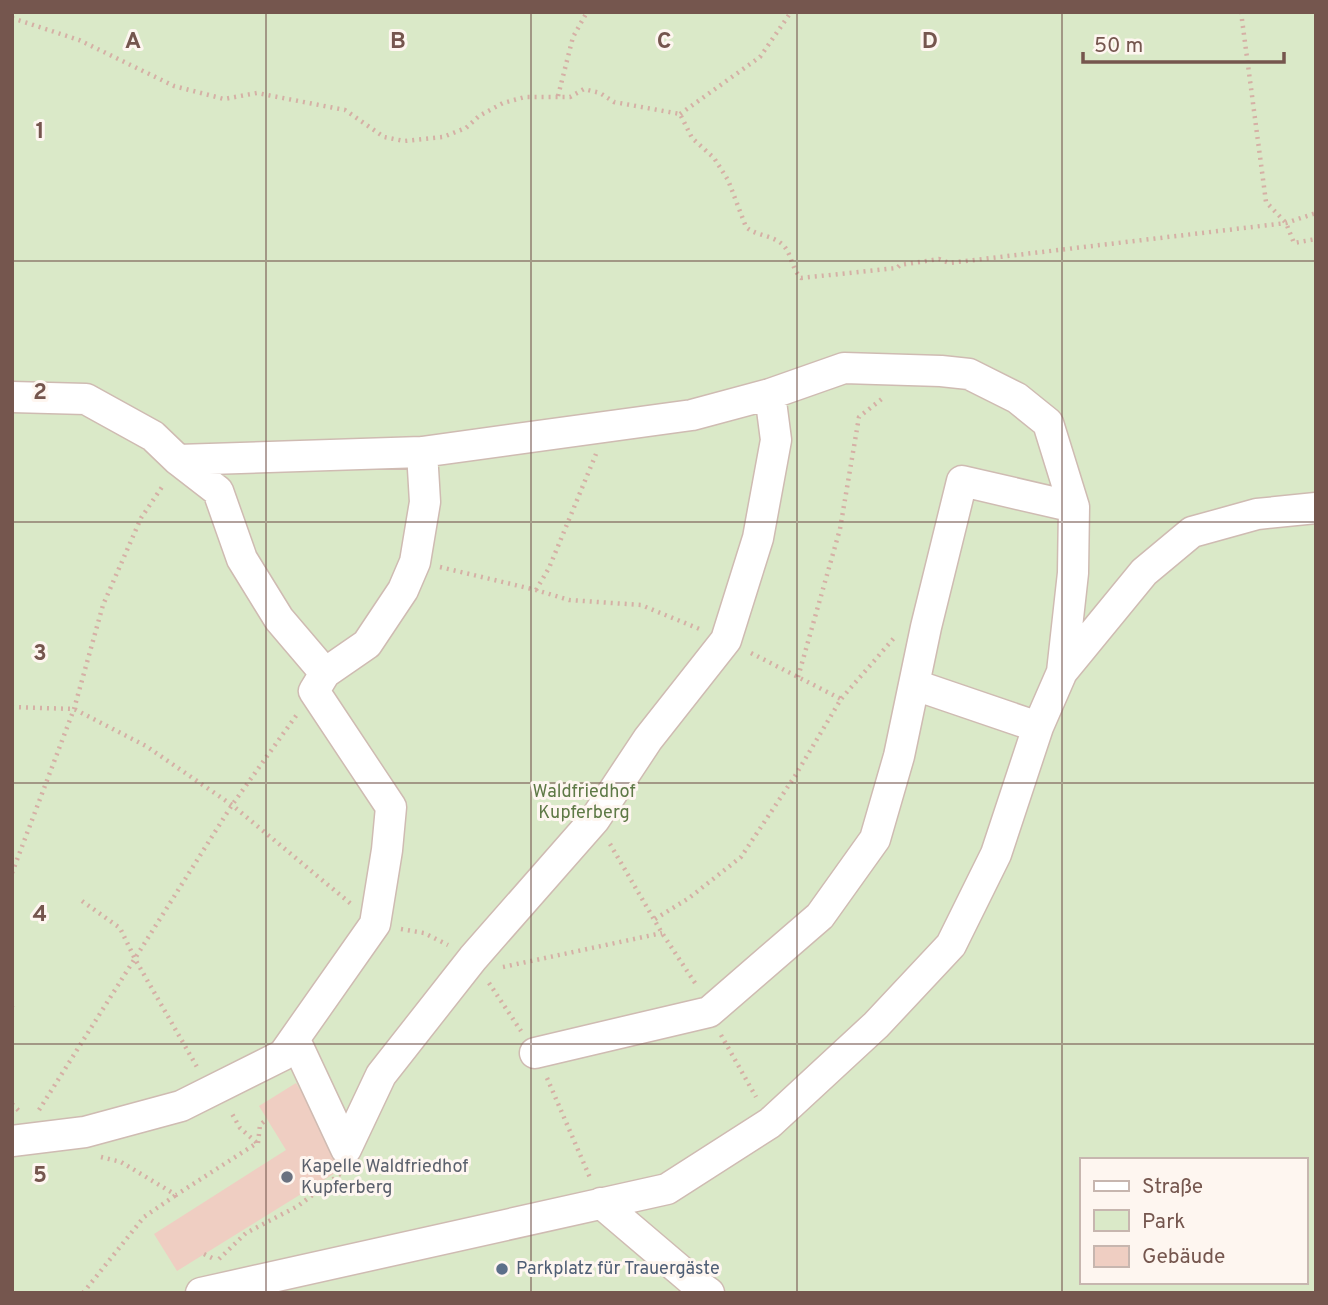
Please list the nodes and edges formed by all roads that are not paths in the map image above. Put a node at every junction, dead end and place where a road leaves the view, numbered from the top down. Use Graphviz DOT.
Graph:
graph roads {
  1 [pos="770,394"];
  2 [pos="12,397"];
  3 [pos="422,452"];
  4 [pos="178,460"];
  5 [pos="1074,507"];
  6 [pos="1316,508"];
  7 [pos="1062,672"];
  8 [pos="319,682"];
  9 [pos="915,685"];
  10 [pos="1038,727"];
  11 [pos="295,1040"];
  12 [pos="536,1053"];
  13 [pos="12,1141"];
  14 [pos="601,1203"];
  15 [pos="205,1281"];
  16 [pos="709,1293"];
  1 -- 3 [label="lane"];
  1 -- 5 [label="lane"];
  1 -- 11 [label="lane"];
  2 -- 4 [label="lane"];
  3 -- 4 [label="lane"];
  3 -- 8 [label="lane"];
  4 -- 8 [label="lane"];
  5 -- 7 [label="lane"];
  5 -- 9 [label="lane"];
  6 -- 7 [label="lane"];
  7 -- 10 [label="lane"];
  8 -- 11 [label="lane"];
  9 -- 10 [label="lane"];
  9 -- 12 [label="lane"];
  10 -- 14 [label="lane"];
  11 -- 13 [label="lane"];
  14 -- 15 [label="lane"];
  14 -- 16 [label="lane"];
}
